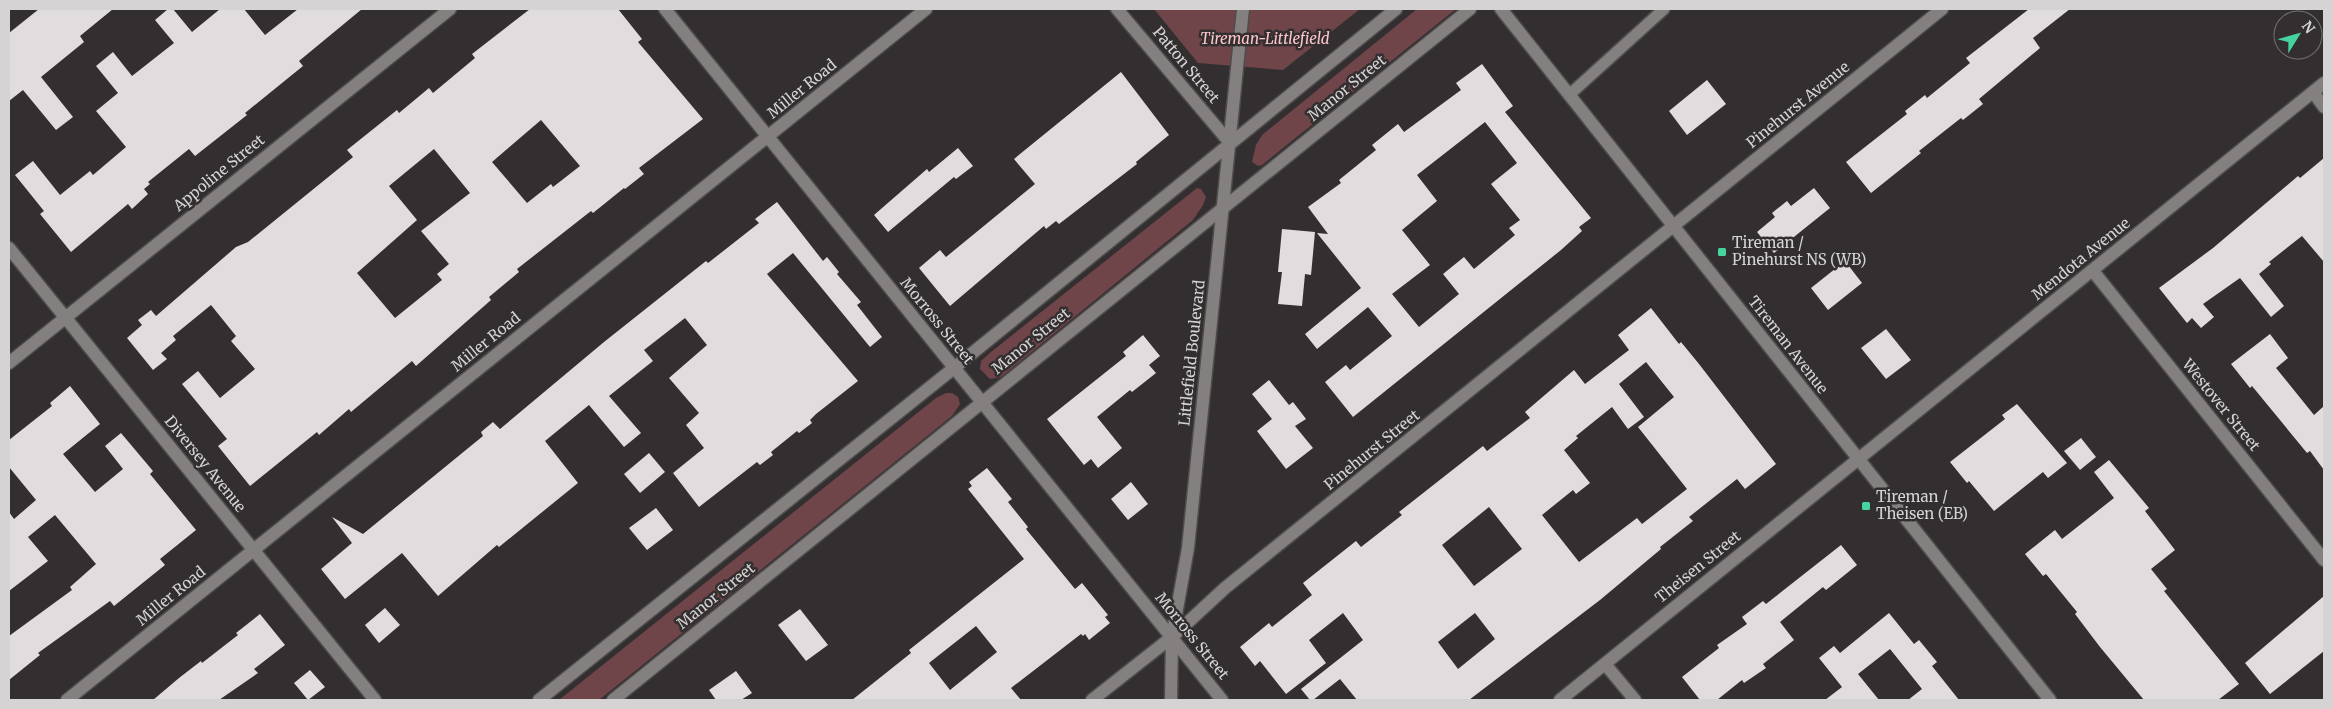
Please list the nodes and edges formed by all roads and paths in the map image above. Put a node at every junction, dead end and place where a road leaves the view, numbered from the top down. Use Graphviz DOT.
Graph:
graph roads {
  1 [pos="450,9"];
  2 [pos="665,9"];
  3 [pos="926,9"];
  4 [pos="1117,9"];
  5 [pos="1243,9"];
  6 [pos="1396,9"];
  7 [pos="1470,9"];
  8 [pos="1501,9"];
  9 [pos="1664,9"];
  10 [pos="1942,9"];
  11 [pos="2324,83"];
  12 [pos="2313,92"];
  13 [pos="1569,95"];
  14 [pos="2324,107"];
  15 [pos="769,136"];
  16 [pos="1230,143"];
  17 [pos="1223,208"];
  18 [pos="1674,227"];
  19 [pos="9,248"];
  20 [pos="2093,270"];
  21 [pos="65,318"];
  22 [pos="9,363"];
  23 [pos="954,368"];
  24 [pos="982,402"];
  25 [pos="1858,460"];
  26 [pos="254,550"];
  27 [pos="2324,560"];
  28 [pos="1172,637"];
  29 [pos="1605,664"];
  30 [pos="67,700"];
  31 [pos="375,700"];
  32 [pos="539,700"];
  33 [pos="613,700"];
  34 [pos="1092,700"];
  35 [pos="1171,700"];
  36 [pos="1222,700"];
  37 [pos="1560,700"];
  38 [pos="1634,700"];
  39 [pos="2050,700"];
  1 -- 21 [label="street, Appoline Street"];
  2 -- 15 [label="street, Morross Street"];
  3 -- 15 [label="street, Miller Road"];
  4 -- 16 [label="street, Patton Street"];
  5 -- 16 [label="street, Littlefield Boulevard"];
  6 -- 16 [label="street, Manor Street"];
  7 -- 17 [label="street, Manor Street"];
  8 -- 13 [label="street, Tireman Avenue"];
  9 -- 13 [label="lane"];
  10 -- 18 [label="street, Pinehurst Avenue"];
  11 -- 12 [label="street, Mendota Avenue"];
  12 -- 14 [label="street"];
  12 -- 20 [label="street, Mendota Avenue"];
  13 -- 18 [label="street, Tireman Avenue"];
  15 -- 23 [label="street, Morross Street"];
  15 -- 26 [label="street, Miller Road"];
  16 -- 17 [label="street, Littlefield Boulevard"];
  16 -- 23 [label="street, Manor Street"];
  17 -- 24 [label="street, Manor Street"];
  17 -- 28 [label="street, Littlefield Boulevard"];
  18 -- 25 [label="street, Tireman Avenue"];
  18 -- 28 [label="street, Pinehurst Street"];
  19 -- 21 [label="street, Diversey Avenue"];
  20 -- 25 [label="street, Mendota Avenue"];
  20 -- 27 [label="street, Westover Street"];
  21 -- 22 [label="street, Appoline Street"];
  21 -- 26 [label="street, Diversey Avenue"];
  23 -- 24 [label="street, Morross Street"];
  23 -- 32 [label="street, Manor Street"];
  24 -- 28 [label="street, Morross Street"];
  24 -- 33 [label="street, Manor Street"];
  25 -- 29 [label="street, Theisen Street"];
  25 -- 39 [label="street, Tireman Avenue"];
  26 -- 30 [label="street, Miller Road"];
  26 -- 31 [label="street, Diversey Avenue"];
  28 -- 34 [label="street, Pinehurst Street"];
  28 -- 35 [label="street, Littlefield Boulevard"];
  28 -- 36 [label="street, Morross Street"];
  29 -- 37 [label="street, Theisen Street"];
  29 -- 38 [label="street"];
}
